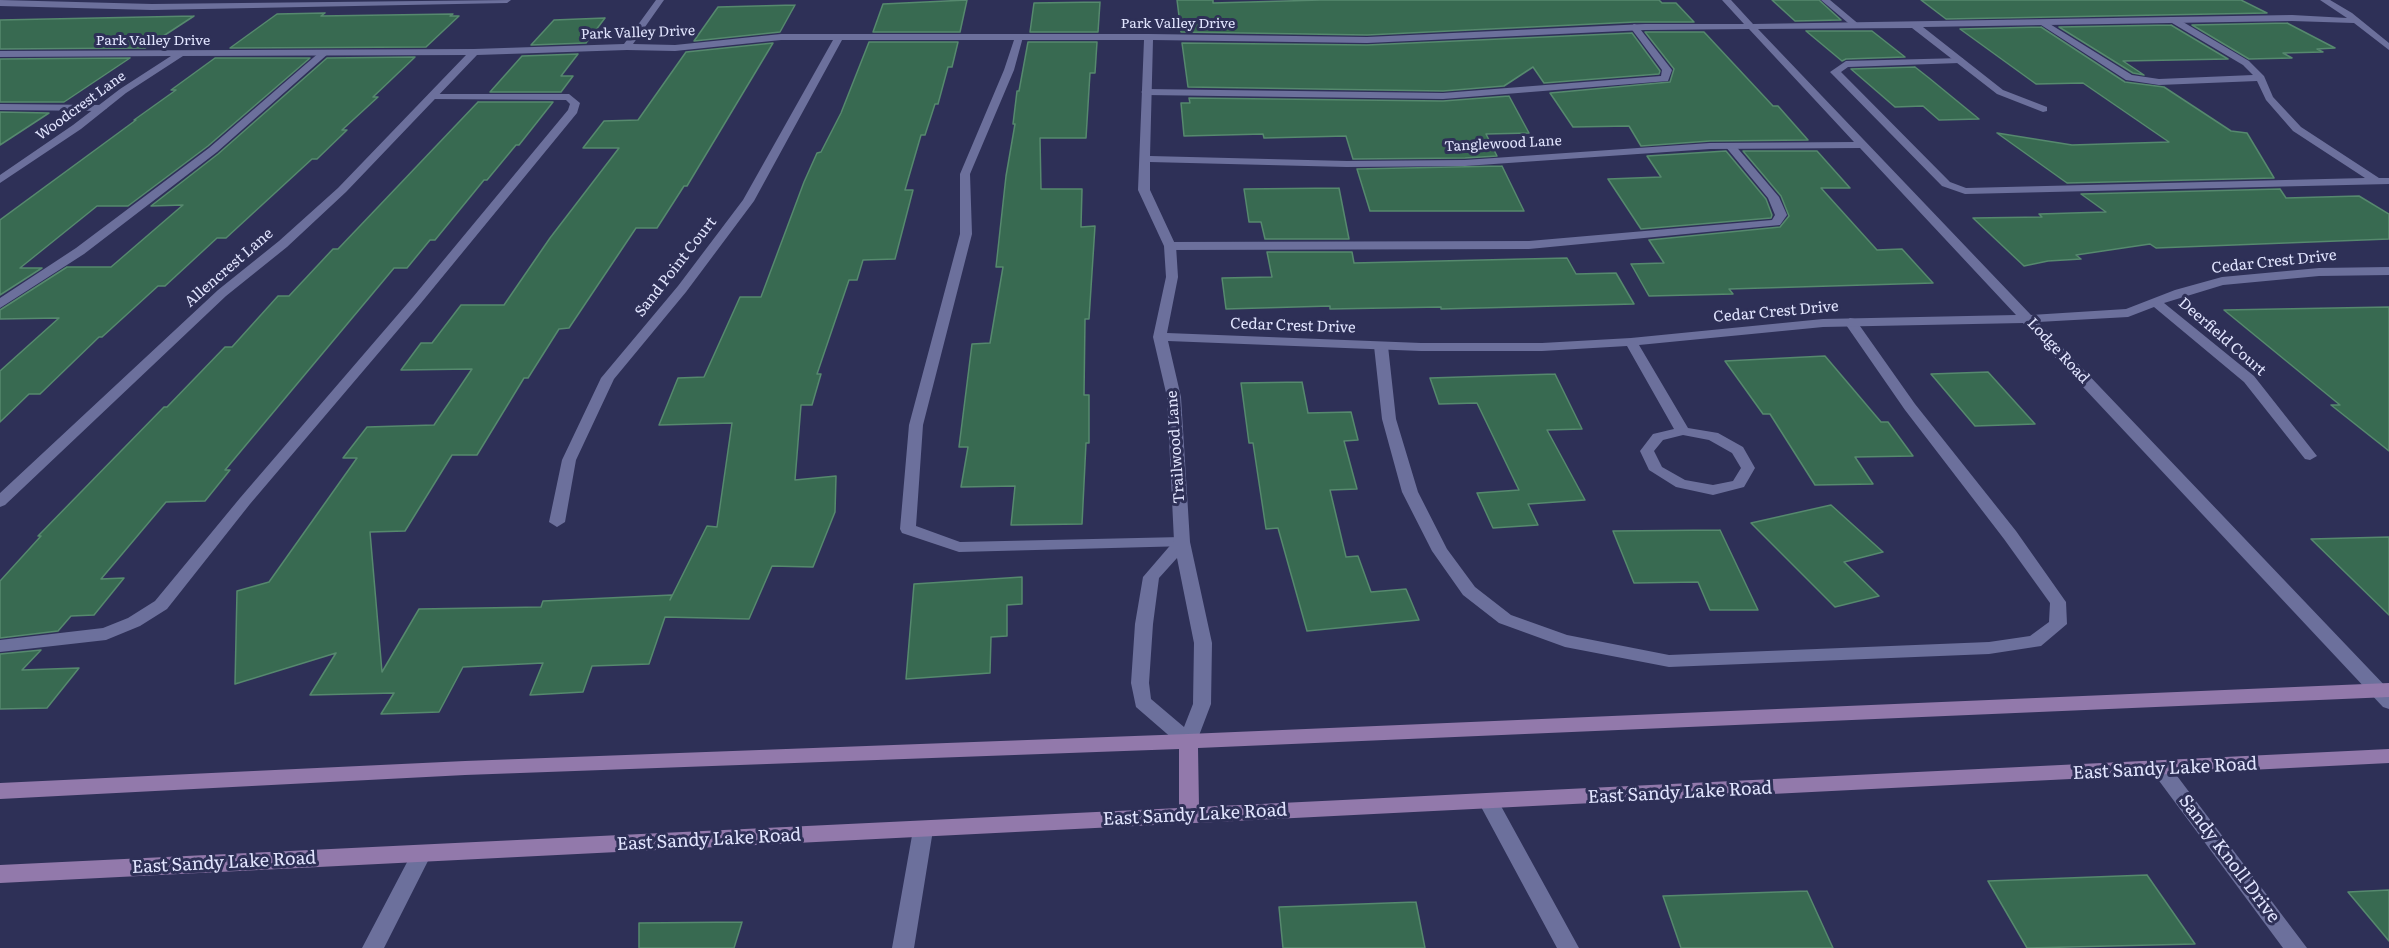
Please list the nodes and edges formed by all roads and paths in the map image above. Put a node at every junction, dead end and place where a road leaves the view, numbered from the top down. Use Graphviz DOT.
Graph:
graph roads {
  1 [pos="507,0"];
  2 [pos="660,0"];
  3 [pos="1726,0"];
  4 [pos="1825,0"];
  5 [pos="2324,0"];
  6 [pos="0,3"];
  7 [pos="2175,21"];
  8 [pos="2357,21"];
  9 [pos="2042,23"];
  10 [pos="1750,26"];
  11 [pos="1857,26"];
  12 [pos="1914,26"];
  13 [pos="1634,27"];
  14 [pos="839,37"];
  15 [pos="1149,37"];
  16 [pos="1019,38"];
  17 [pos="627,47"];
  18 [pos="2389,48"];
  19 [pos="474,52"];
  20 [pos="324,53"];
  21 [pos="0,54"];
  22 [pos="179,55"];
  23 [pos="1959,60"];
  24 [pos="2259,76"];
  25 [pos="1146,92"];
  26 [pos="432,96"];
  27 [pos="0,107"];
  28 [pos="102,108"];
  29 [pos="2043,109"];
  30 [pos="1863,145"];
  31 [pos="1730,146"];
  32 [pos="1143,159"];
  33 [pos="1,179"];
  34 [pos="2383,182"];
  35 [pos="1170,246"];
  36 [pos="2389,272"];
  37 [pos="2155,302"];
  38 [pos="0,304"];
  39 [pos="2028,319"];
  40 [pos="1850,322"];
  41 [pos="1161,337"];
  42 [pos="1631,342"];
  43 [pos="1381,346"];
  44 [pos="1683,431"];
  45 [pos="2310,456"];
  46 [pos="0,501"];
  47 [pos="557,522"];
  48 [pos="1182,542"];
  49 [pos="0,646"];
  50 [pos="2385,694"];
  51 [pos="1188,741"];
  52 [pos="2389,756"];
  53 [pos="2161,769"];
  54 [pos="0,791"];
  55 [pos="1489,802"];
  56 [pos="1189,815"];
  57 [pos="923,830"];
  58 [pos="422,853"];
  59 [pos="0,874"];
  60 [pos="373,948"];
  61 [pos="903,948"];
  62 [pos="1568,948"];
  63 [pos="2296,948"];
  1 -- 6 [label="street"];
  2 -- 17 [label="street"];
  3 -- 10 [label="street, Lodge Road"];
  4 -- 11 [label="street"];
  5 -- 8 [label="street"];
  7 -- 8 [label="street, Park Valley Drive"];
  7 -- 9 [label="street, Park Valley Drive"];
  7 -- 24 [label="street"];
  8 -- 18 [label="street"];
  9 -- 12 [label="street, Park Valley Drive"];
  9 -- 24 [label="street"];
  10 -- 11 [label="street, Park Valley Drive"];
  10 -- 13 [label="street, Park Valley Drive"];
  10 -- 30 [label="street, Lodge Road"];
  11 -- 12 [label="street, Park Valley Drive"];
  12 -- 23 [label="street"];
  13 -- 15 [label="street, Park Valley Drive"];
  13 -- 25 [label="street"];
  14 -- 16 [label="street, Park Valley Drive"];
  14 -- 17 [label="street, Park Valley Drive"];
  14 -- 47 [label="street, Sand Point Court"];
  15 -- 16 [label="street, Park Valley Drive"];
  15 -- 25 [label="street, Trailwood Lane"];
  16 -- 48 [label="street"];
  17 -- 19 [label="street, Park Valley Drive"];
  19 -- 20 [label="street, Park Valley Drive"];
  19 -- 26 [label="street, Allencrest Lane"];
  20 -- 22 [label="street, Park Valley Drive"];
  20 -- 38 [label="street"];
  21 -- 22 [label="street, Park Valley Drive"];
  22 -- 28 [label="street, Woodcrest Lane"];
  23 -- 29 [label="street"];
  23 -- 34 [label="street"];
  24 -- 34 [label="street"];
  25 -- 32 [label="street, Trailwood Lane"];
  26 -- 46 [label="street, Allencrest Lane"];
  26 -- 49 [label="street"];
  27 -- 28 [label="street"];
  28 -- 33 [label="street, Woodcrest Lane"];
  30 -- 31 [label="street, Tanglewood Lane"];
  30 -- 39 [label="street, Lodge Road"];
  31 -- 32 [label="street, Tanglewood Lane"];
  31 -- 35 [label="street"];
  32 -- 35 [label="street, Trailwood Lane"];
  35 -- 41 [label="street, Trailwood Lane"];
  36 -- 37 [label="street, Cedar Crest Drive"];
  37 -- 39 [label="street, Cedar Crest Drive"];
  37 -- 45 [label="street, Deerfield Court"];
  39 -- 40 [label="street, Cedar Crest Drive"];
  39 -- 50 [label="street, Lodge Road"];
  40 -- 42 [label="street, Cedar Crest Drive"];
  40 -- 43 [label="street"];
  41 -- 43 [label="street, Cedar Crest Drive"];
  41 -- 48 [label="street, Trailwood Lane"];
  42 -- 43 [label="street, Cedar Crest Drive"];
  42 -- 44 [label="street"];
  44 -- 44 [label="street"];
  48 -- 51 [label="street, Trailwood Lane"];
  48 -- 51 [label="street"];
  50 -- 51 [label="main road"];
  51 -- 54 [label="main road"];
  51 -- 56 [label="main road"];
  52 -- 53 [label="main road, East Sandy Lake Road"];
  53 -- 55 [label="main road, East Sandy Lake Road"];
  53 -- 63 [label="street, Sandy Knoll Drive"];
  55 -- 56 [label="main road, East Sandy Lake Road"];
  55 -- 62 [label="street"];
  56 -- 57 [label="main road, East Sandy Lake Road"];
  57 -- 58 [label="main road, East Sandy Lake Road"];
  57 -- 61 [label="street"];
  58 -- 59 [label="main road, East Sandy Lake Road"];
  58 -- 60 [label="street"];
}
